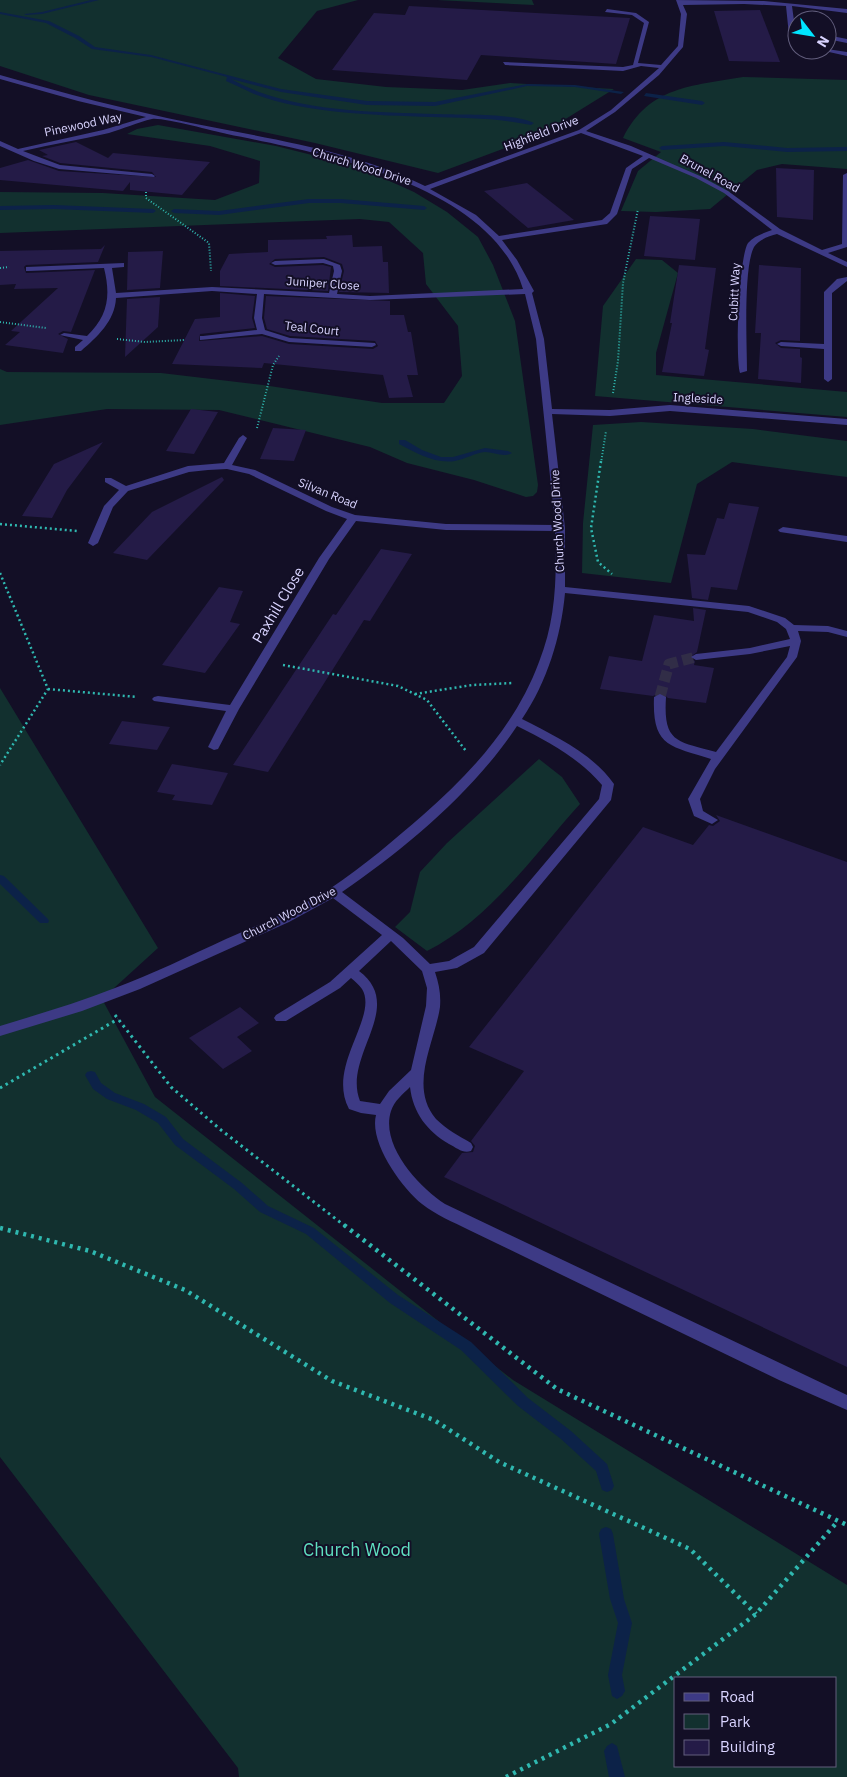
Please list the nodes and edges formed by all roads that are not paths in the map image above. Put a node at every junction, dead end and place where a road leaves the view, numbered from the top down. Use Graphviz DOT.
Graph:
graph roads {
  1 [pos="680,1"];
  2 [pos="789,4"];
  3 [pos="790,10"];
  4 [pos="607,11"];
  5 [pos="847,11"];
  6 [pos="505,63"];
  7 [pos="640,65"];
  8 [pos="663,67"];
  9 [pos="0,77"];
  10 [pos="152,117"];
  11 [pos="581,131"];
  12 [pos="0,143"];
  13 [pos="17,151"];
  14 [pos="649,155"];
  15 [pos="159,169"];
  16 [pos="846,175"];
  17 [pos="152,176"];
  18 [pos="146,183"];
  19 [pos="426,188"];
  20 [pos="778,231"];
  21 [pos="498,238"];
  22 [pos="333,252"];
  23 [pos="821,253"];
  24 [pos="331,262"];
  25 [pos="275,263"];
  26 [pos="107,265"];
  27 [pos="121,265"];
  28 [pos="847,265"];
  29 [pos="29,269"];
  30 [pos="847,279"];
  31 [pos="530,290"];
  32 [pos="261,291"];
  33 [pos="333,295"];
  34 [pos="114,296"];
  35 [pos="262,332"];
  36 [pos="64,336"];
  37 [pos="91,337"];
  38 [pos="203,338"];
  39 [pos="372,344"];
  40 [pos="782,344"];
  41 [pos="828,347"];
  42 [pos="78,349"];
  43 [pos="742,371"];
  44 [pos="828,379"];
  45 [pos="547,411"];
  46 [pos="847,422"];
  47 [pos="243,438"];
  48 [pos="227,466"];
  49 [pos="108,480"];
  50 [pos="125,489"];
  51 [pos="353,518"];
  52 [pos="560,528"];
  53 [pos="783,530"];
  54 [pos="94,538"];
  55 [pos="847,539"];
  56 [pos="560,590"];
  57 [pos="791,628"];
  58 [pos="847,634"];
  59 [pos="796,641"];
  60 [pos="696,657"];
  61 [pos="660,697"];
  62 [pos="158,699"];
  63 [pos="233,709"];
  64 [pos="517,721"];
  65 [pos="214,747"];
  66 [pos="718,756"];
  67 [pos="712,820"];
  68 [pos="334,892"];
  69 [pos="390,935"];
  70 [pos="427,969"];
  71 [pos="351,972"];
  72 [pos="280,1018"];
  73 [pos="0,1030"];
  74 [pos="416,1072"];
  75 [pos="383,1110"];
  76 [pos="466,1147"];
  77 [pos="847,1403"];
  1 -- 2 [label="street"];
  1 -- 8 [label="street, Highfield Drive"];
  2 -- 3 [label="street"];
  2 -- 5 [label="street"];
  4 -- 7 [label="street"];
  6 -- 7 [label="street"];
  7 -- 8 [label="street"];
  8 -- 11 [label="street, Highfield Drive"];
  9 -- 10 [label="street, Church Wood Drive"];
  10 -- 13 [label="street, Pinewood Way"];
  10 -- 19 [label="street, Church Wood Drive"];
  11 -- 14 [label="street, Brunel Road"];
  11 -- 19 [label="street, Highfield Drive"];
  12 -- 13 [label="street"];
  13 -- 17 [label="street"];
  14 -- 20 [label="street, Brunel Road"];
  14 -- 21 [label="street"];
  15 -- 17 [label="street"];
  16 -- 23 [label="street"];
  17 -- 18 [label="street"];
  19 -- 21 [label="street, Church Wood Drive"];
  20 -- 23 [label="street, Brunel Road"];
  20 -- 43 [label="street, Cubitt Way"];
  21 -- 31 [label="street, Church Wood Drive"];
  22 -- 24 [label="street"];
  23 -- 28 [label="street, Brunel Road"];
  24 -- 25 [label="street"];
  24 -- 33 [label="street"];
  26 -- 27 [label="street"];
  26 -- 29 [label="street"];
  26 -- 34 [label="street"];
  30 -- 41 [label="street"];
  31 -- 33 [label="street, Juniper Close"];
  31 -- 45 [label="street, Church Wood Drive"];
  32 -- 33 [label="street, Juniper Close"];
  32 -- 34 [label="street, Juniper Close"];
  32 -- 35 [label="street, Teal Court"];
  34 -- 37 [label="street"];
  35 -- 38 [label="street"];
  35 -- 39 [label="street, Teal Court"];
  36 -- 37 [label="street"];
  37 -- 42 [label="street"];
  40 -- 41 [label="street"];
  41 -- 44 [label="street"];
  45 -- 46 [label="street, Ingleside"];
  45 -- 52 [label="street, Church Wood Drive"];
  47 -- 48 [label="street"];
  48 -- 50 [label="street, Silvan Road"];
  48 -- 51 [label="street, Silvan Road"];
  49 -- 50 [label="street"];
  50 -- 54 [label="street"];
  51 -- 52 [label="street, Silvan Road"];
  51 -- 63 [label="street, Paxhill Close"];
  52 -- 56 [label="street, Church Wood Drive"];
  53 -- 55 [label="street"];
  56 -- 57 [label="street"];
  56 -- 64 [label="street, Church Wood Drive"];
  57 -- 58 [label="street"];
  57 -- 59 [label="street"];
  59 -- 60 [label="street"];
  59 -- 66 [label="street"];
  61 -- 66 [label="street"];
  62 -- 63 [label="street"];
  63 -- 65 [label="street, Paxhill Close"];
  64 -- 68 [label="street, Church Wood Drive"];
  64 -- 70 [label="street"];
  66 -- 67 [label="street"];
  68 -- 69 [label="street"];
  68 -- 73 [label="street, Church Wood Drive"];
  69 -- 70 [label="street"];
  69 -- 71 [label="street"];
  70 -- 74 [label="street"];
  71 -- 72 [label="street"];
  71 -- 75 [label="street"];
  74 -- 75 [label="street"];
  74 -- 76 [label="street"];
  75 -- 77 [label="street"];
}
